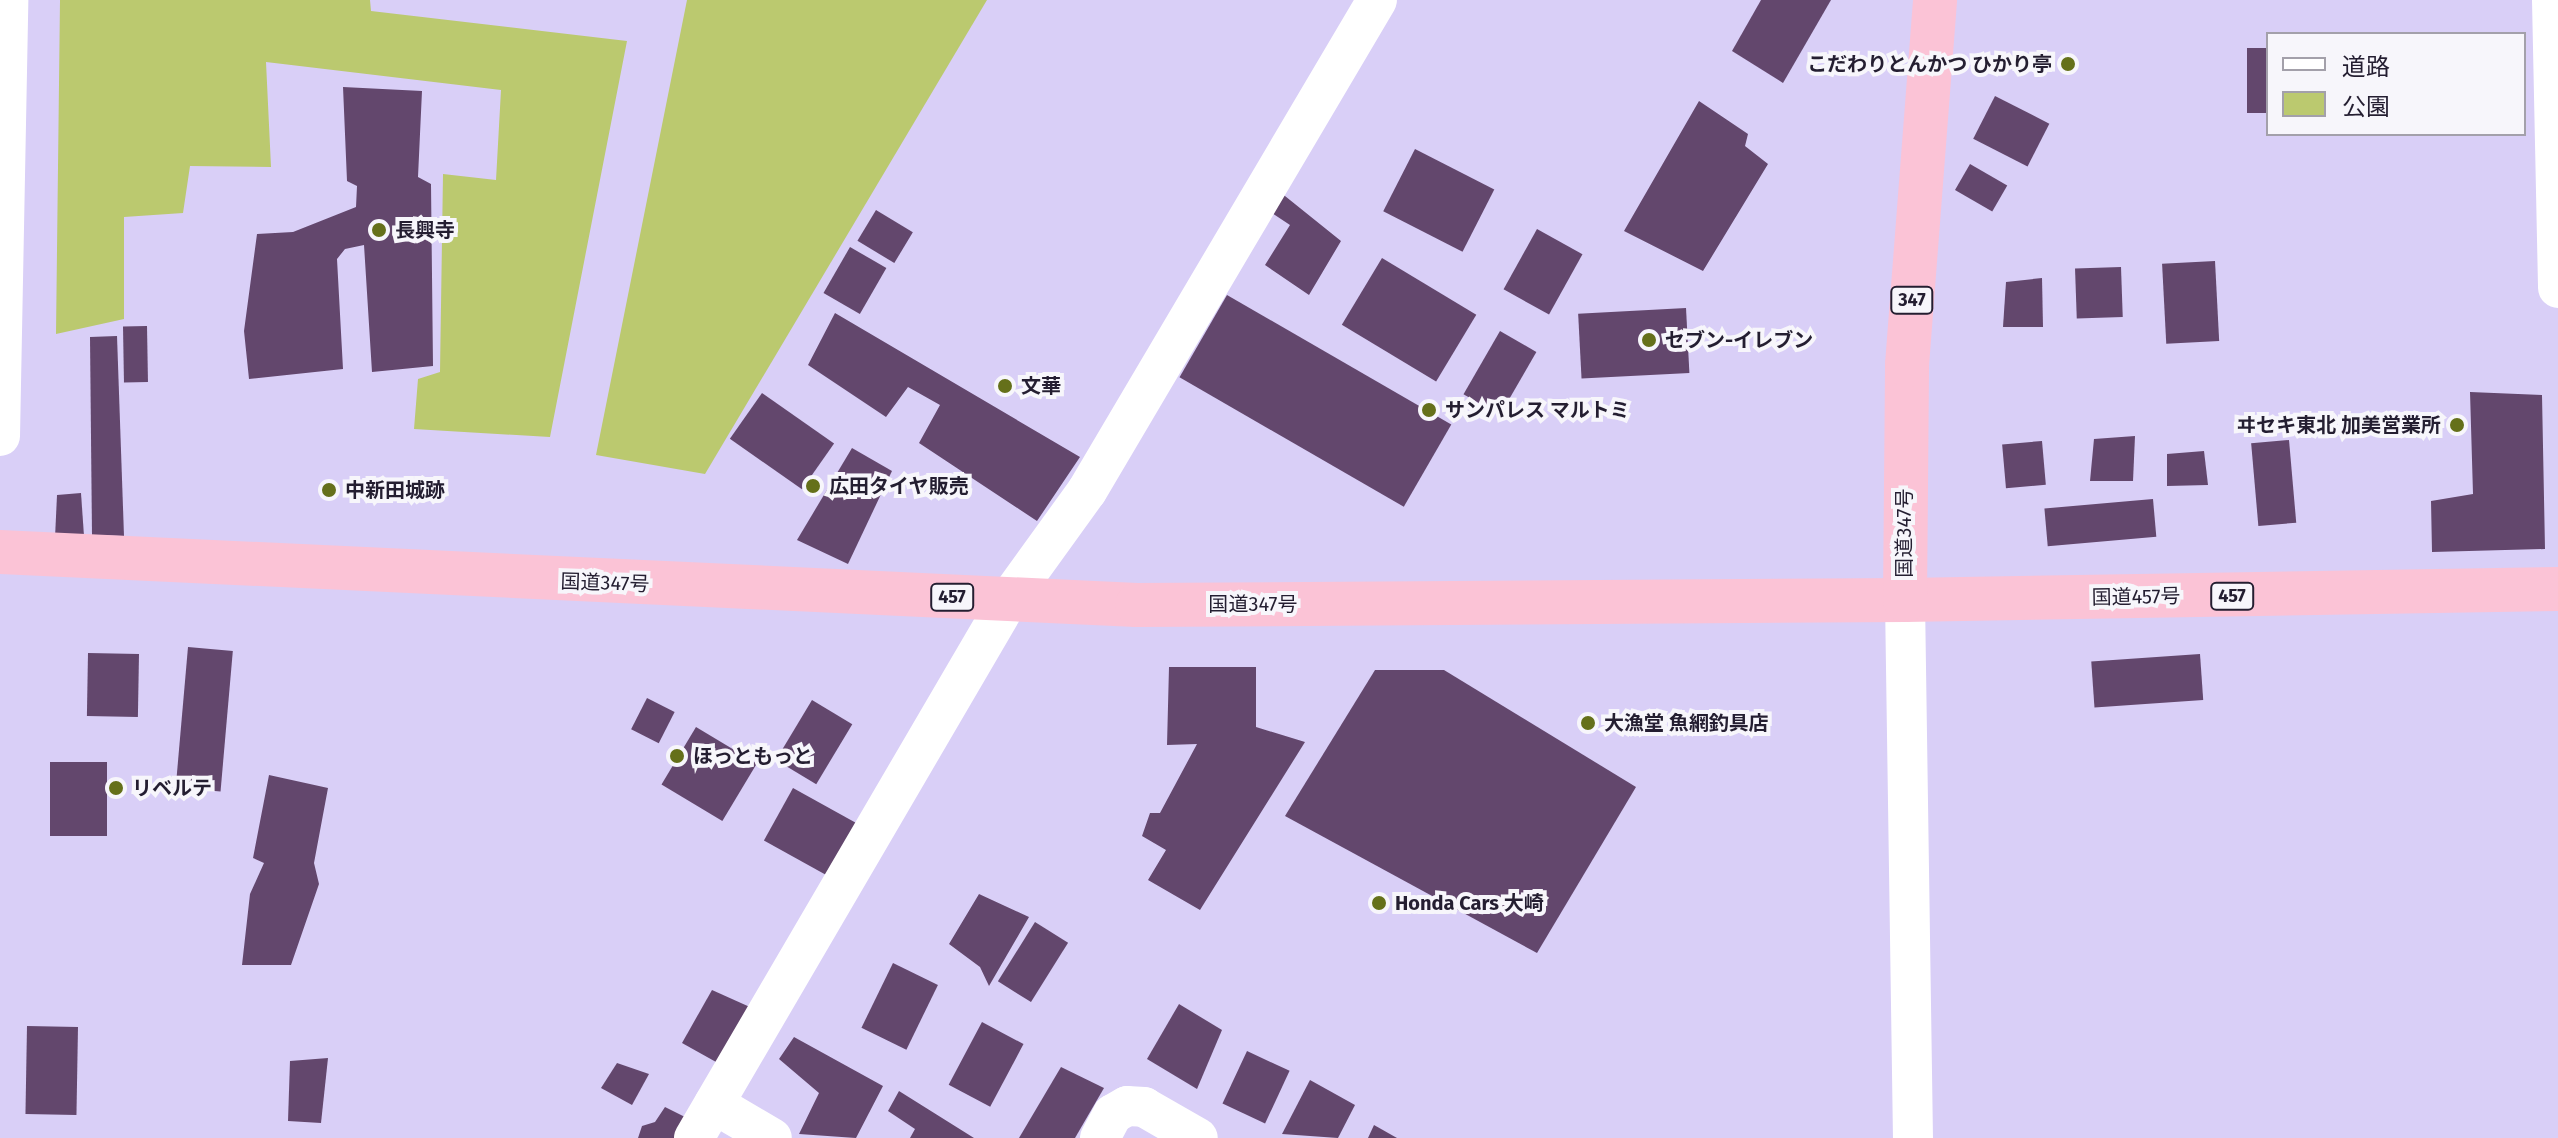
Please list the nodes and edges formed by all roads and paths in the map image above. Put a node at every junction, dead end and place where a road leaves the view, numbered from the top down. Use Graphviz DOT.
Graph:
graph roads {
  1 [pos="8,0"];
  2 [pos="1377,0"];
  3 [pos="1935,0"];
  4 [pos="2552,0"];
  5 [pos="2558,288"];
  6 [pos="0,436"];
  7 [pos="0,552"];
  8 [pos="2558,589"];
  9 [pos="1009,599"];
  10 [pos="1905,600"];
  11 [pos="714,1104"];
  12 [pos="694,1138"];
  13 [pos="772,1138"];
  14 [pos="1100,1138"];
  15 [pos="1198,1138"];
  16 [pos="1913,1138"];
  1 -- 6 [label="street"];
  2 -- 9 [label="street"];
  3 -- 10 [label="highway, 国道347号 / 347"];
  4 -- 5 [label="street"];
  7 -- 9 [label="highway, 国道347号 / 457"];
  8 -- 10 [label="highway, 国道457号 / 457"];
  9 -- 10 [label="highway, 国道347号 / 457"];
  9 -- 11 [label="street"];
  10 -- 16 [label="street"];
  11 -- 12 [label="street"];
  11 -- 13 [label="street"];
  14 -- 15 [label="street"];
}
